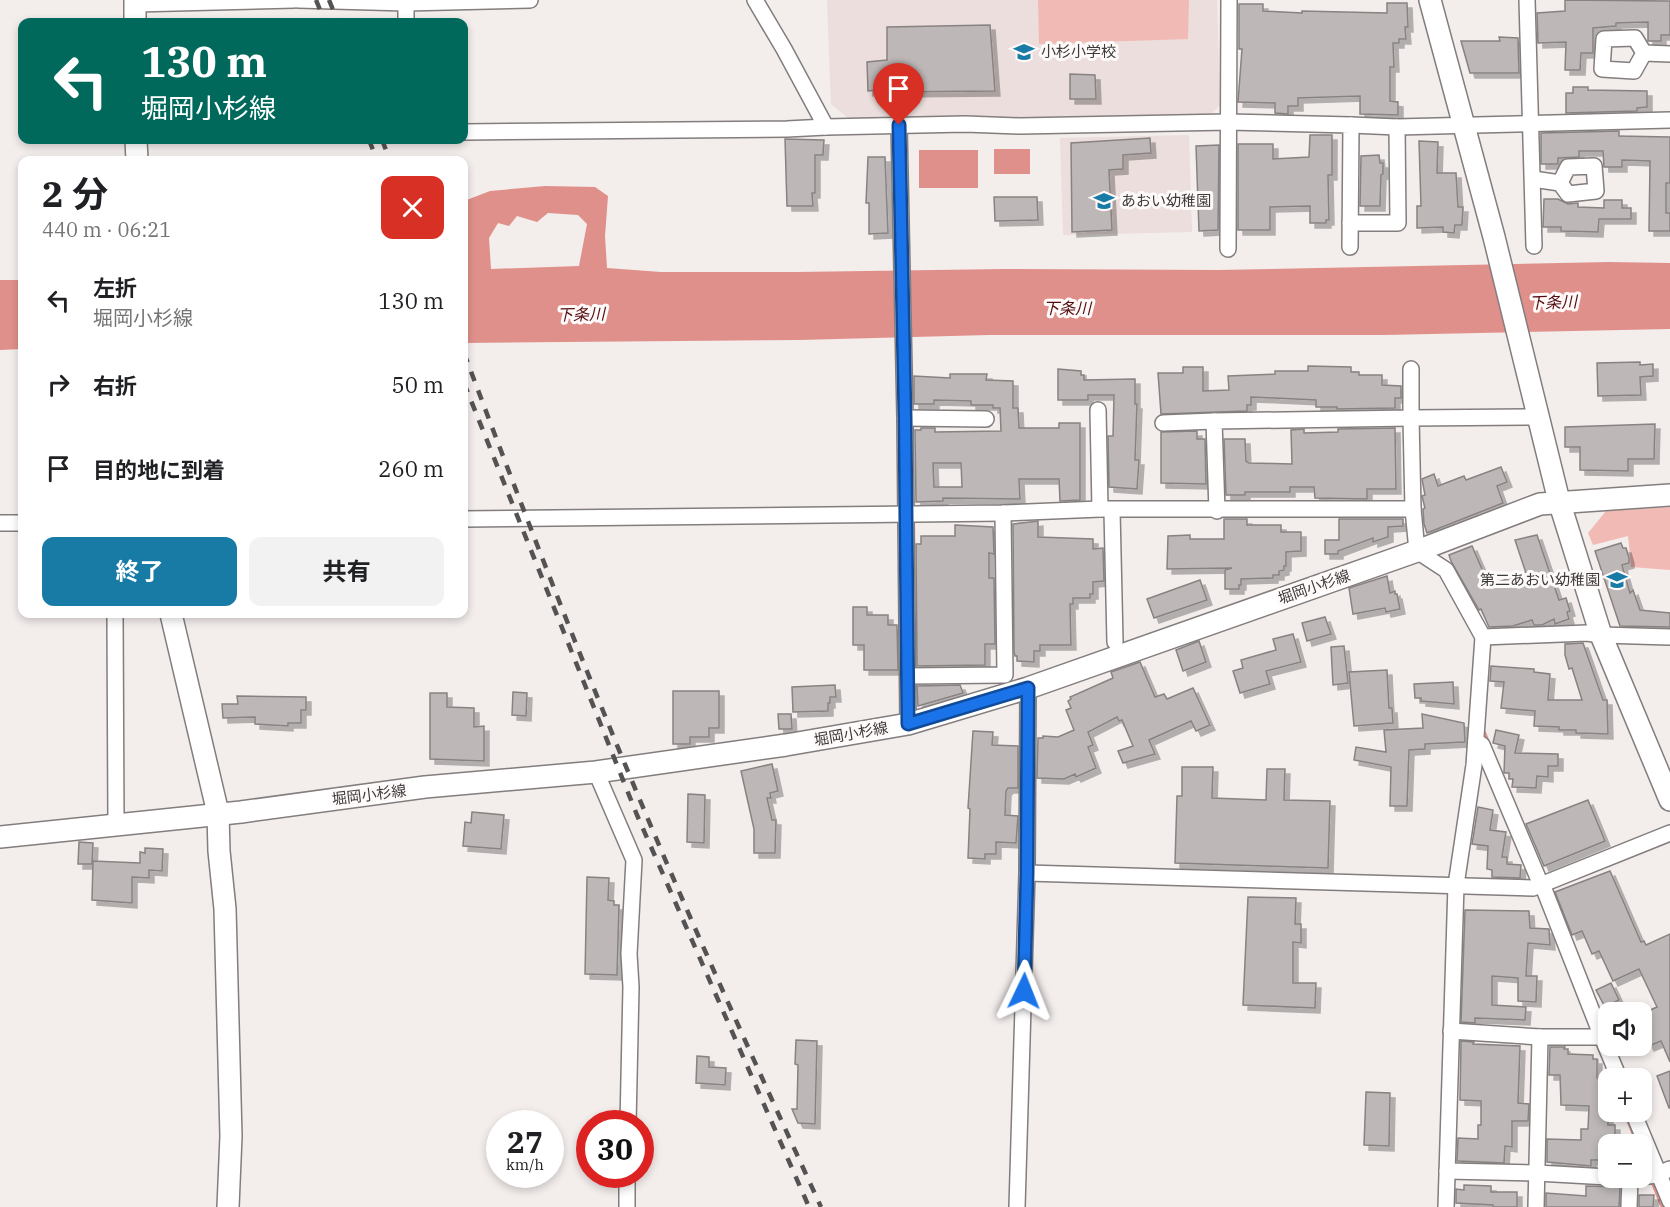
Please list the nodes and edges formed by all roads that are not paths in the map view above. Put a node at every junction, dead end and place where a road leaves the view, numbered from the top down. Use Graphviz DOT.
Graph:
graph roads {
  1 [pos="296,0"];
  2 [pos="530,0"];
  3 [pos="755,0"];
  4 [pos="1229,0"];
  5 [pos="1430,0"];
  6 [pos="1527,0"];
  7 [pos="406,1"];
  8 [pos="135,9"];
  9 [pos="406,18"];
  10 [pos="1644,53"];
  11 [pos="1670,54"];
  12 [pos="1670,120"];
  13 [pos="1228,122"];
  14 [pos="1531,122"];
  15 [pos="1351,124"];
  16 [pos="899,125"];
  17 [pos="1464,125"];
  18 [pos="826,127"];
  19 [pos="1397,127"];
  20 [pos="468,132"];
  21 [pos="1533,180"];
  22 [pos="1560,183"];
  23 [pos="1350,223"];
  24 [pos="1534,246"];
  25 [pos="1350,247"];
  26 [pos="1228,249"];
  27 [pos="1411,369"];
  28 [pos="1098,410"];
  29 [pos="1538,417"];
  30 [pos="905,418"];
  31 [pos="1412,418"];
  32 [pos="986,419"];
  33 [pos="1214,421"];
  34 [pos="1163,423"];
  35 [pos="1670,495"];
  36 [pos="1560,501"];
  37 [pos="1413,509"];
  38 [pos="1106,510"];
  39 [pos="1217,511"];
  40 [pos="1003,513"];
  41 [pos="906,514"];
  42 [pos="468,519"];
  43 [pos="18,522"];
  44 [pos="0,523"];
  45 [pos="1418,551"];
  46 [pos="115,618"];
  47 [pos="172,618"];
  48 [pos="1601,635"];
  49 [pos="1483,637"];
  50 [pos="1670,637"];
  51 [pos="1115,642"];
  52 [pos="908,676"];
  53 [pos="1028,688"];
  54 [pos="908,724"];
  55 [pos="1476,741"];
  56 [pos="596,772"];
  57 [pos="1670,800"];
  58 [pos="218,813"];
  59 [pos="116,824"];
  60 [pos="1670,833"];
  61 [pos="0,837"];
  62 [pos="1027,873"];
  63 [pos="1541,884"];
  64 [pos="1456,885"];
  65 [pos="1598,1027"];
  66 [pos="1451,1031"];
  67 [pos="1540,1037"];
  68 [pos="1598,1037"];
  69 [pos="628,1110"];
  70 [pos="1638,1122"];
  71 [pos="1447,1171"];
  72 [pos="1664,1171"];
  73 [pos="1537,1173"];
  74 [pos="1598,1176"];
  75 [pos="627,1188"];
  76 [pos="1630,1188"];
  77 [pos="1670,1201"];
  78 [pos="228,1207"];
  79 [pos="627,1207"];
  80 [pos="1017,1207"];
  81 [pos="1446,1207"];
  82 [pos="1536,1207"];
  83 [pos="1629,1207"];
  1 -- 7 [label="street"];
  1 -- 8 [label="street"];
  2 -- 7 [label="street"];
  3 -- 18 [label="street"];
  4 -- 13 [label="street"];
  5 -- 17 [label="main road"];
  6 -- 14 [label="street"];
  7 -- 9 [label="street"];
  10 -- 11 [label="street"];
  12 -- 14 [label="street"];
  13 -- 15 [label="street"];
  13 -- 16 [label="street"];
  13 -- 26 [label="street"];
  14 -- 17 [label="street"];
  14 -- 21 [label="street"];
  15 -- 19 [label="street"];
  15 -- 23 [label="street"];
  16 -- 18 [label="street"];
  16 -- 30 [label="street"];
  17 -- 19 [label="street"];
  17 -- 29 [label="main road"];
  18 -- 20 [label="street"];
  19 -- 23 [label="street"];
  21 -- 22 [label="street"];
  21 -- 24 [label="street"];
  23 -- 25 [label="street"];
  27 -- 31 [label="street"];
  28 -- 38 [label="street"];
  29 -- 31 [label="street"];
  29 -- 36 [label="main road"];
  30 -- 32 [label="street"];
  30 -- 41 [label="street"];
  31 -- 33 [label="street"];
  31 -- 37 [label="street"];
  33 -- 34 [label="street"];
  33 -- 39 [label="street"];
  35 -- 36 [label="main road, 堀岡小杉線"];
  36 -- 45 [label="main road, 堀岡小杉線"];
  36 -- 48 [label="main road"];
  37 -- 39 [label="street"];
  37 -- 45 [label="street"];
  38 -- 39 [label="street"];
  38 -- 40 [label="street"];
  38 -- 51 [label="street"];
  40 -- 41 [label="street"];
  40 -- 52 [label="street"];
  41 -- 42 [label="street"];
  41 -- 52 [label="street"];
  43 -- 44 [label="street"];
  45 -- 49 [label="street"];
  45 -- 53 [label="main road, 堀岡小杉線"];
  46 -- 59 [label="street"];
  47 -- 58 [label="main road"];
  48 -- 49 [label="street"];
  48 -- 50 [label="street"];
  48 -- 57 [label="main road"];
  49 -- 55 [label="street"];
  52 -- 54 [label="street"];
  53 -- 54 [label="main road, 堀岡小杉線"];
  53 -- 62 [label="street"];
  54 -- 56 [label="main road, 堀岡小杉線"];
  55 -- 63 [label="street"];
  55 -- 64 [label="street"];
  56 -- 58 [label="main road, 堀岡小杉線"];
  56 -- 69 [label="street"];
  58 -- 59 [label="main road, 堀岡小杉線"];
  58 -- 78 [label="main road"];
  59 -- 61 [label="main road, 堀岡小杉線"];
  60 -- 63 [label="street"];
  62 -- 64 [label="street"];
  62 -- 80 [label="street"];
  63 -- 64 [label="street"];
  63 -- 65 [label="street"];
  64 -- 66 [label="street"];
  66 -- 67 [label="street"];
  66 -- 71 [label="street"];
  67 -- 68 [label="street"];
  67 -- 73 [label="street"];
  70 -- 72 [label="street"];
  71 -- 73 [label="street"];
  71 -- 81 [label="street"];
  72 -- 77 [label="street"];
  73 -- 74 [label="street"];
  73 -- 82 [label="street"];
  75 -- 79 [label="street"];
  76 -- 83 [label="street"];
}
